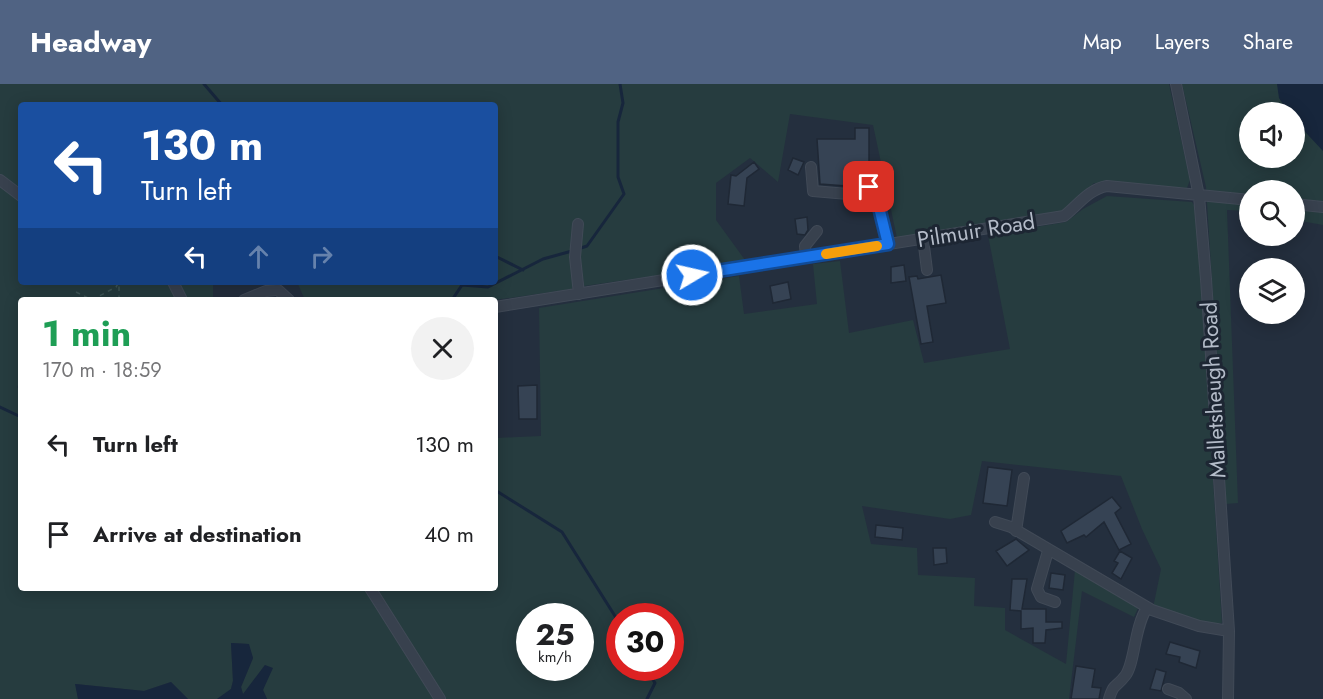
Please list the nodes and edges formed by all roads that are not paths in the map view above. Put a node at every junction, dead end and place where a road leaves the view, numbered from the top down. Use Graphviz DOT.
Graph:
graph roads {
  1 [pos="1176,84"];
  2 [pos="811,168"];
  3 [pos="0,180"];
  4 [pos="18,194"];
  5 [pos="1199,196"];
  6 [pos="1239,199"];
  7 [pos="1305,205"];
  8 [pos="1323,207"];
  9 [pos="578,224"];
  10 [pos="817,231"];
  11 [pos="922,238"];
  12 [pos="888,244"];
  13 [pos="806,257"];
  14 [pos="927,270"];
  15 [pos="579,294"];
  16 [pos="251,297"];
  17 [pos="286,297"];
  18 [pos="498,307"];
  19 [pos="1024,478"];
  20 [pos="995,522"];
  21 [pos="1016,531"];
  22 [pos="1048,550"];
  23 [pos="372,591"];
  24 [pos="1055,603"];
  25 [pos="1147,608"];
  26 [pos="1229,631"];
  27 [pos="1168,689"];
  28 [pos="440,699"];
  29 [pos="1109,699"];
  30 [pos="1186,699"];
  31 [pos="1228,699"];
  1 -- 5 [label="street, Malletsheugh Road"];
  2 -- 12 [label="street"];
  3 -- 4 [label="street"];
  5 -- 6 [label="street, Pilmuir Road"];
  5 -- 11 [label="street, Pilmuir Road"];
  5 -- 26 [label="street, Malletsheugh Road"];
  7 -- 8 [label="street"];
  9 -- 15 [label="street"];
  10 -- 13 [label="street"];
  11 -- 12 [label="street, Pilmuir Road"];
  11 -- 14 [label="street"];
  12 -- 13 [label="street, Pilmuir Road"];
  13 -- 15 [label="street, Pilmuir Road"];
  15 -- 18 [label="street, Pilmuir Road"];
  16 -- 17 [label="street"];
  19 -- 21 [label="street"];
  20 -- 21 [label="street"];
  21 -- 22 [label="street"];
  22 -- 24 [label="street"];
  22 -- 25 [label="street"];
  23 -- 28 [label="street"];
  25 -- 26 [label="street"];
  25 -- 29 [label="street"];
  26 -- 31 [label="street, Malletsheugh Road"];
  27 -- 30 [label="street"];
}
